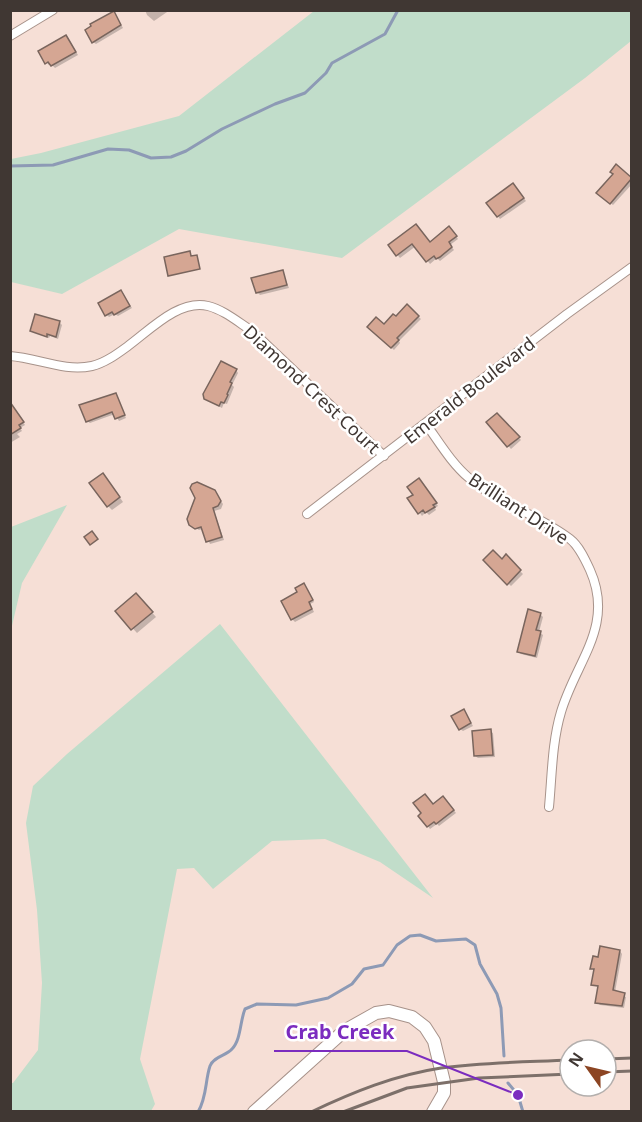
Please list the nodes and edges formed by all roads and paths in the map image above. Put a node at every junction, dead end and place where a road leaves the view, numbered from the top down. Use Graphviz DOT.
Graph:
graph roads {
  1 [pos="53,10"];
  2 [pos="39,14"];
  3 [pos="10,36"];
  4 [pos="632,267"];
  5 [pos="10,356"];
  6 [pos="426,424"];
  7 [pos="384,456"];
  8 [pos="308,514"];
  9 [pos="549,807"];
  10 [pos="254,1112"];
  11 [pos="433,1112"];
  1 -- 2 [label="street"];
  2 -- 3 [label="street"];
  4 -- 6 [label="street, Emerald Boulevard"];
  5 -- 7 [label="street, Diamond Crest Court"];
  6 -- 7 [label="street, Emerald Boulevard"];
  6 -- 9 [label="street, Brilliant Drive"];
  7 -- 8 [label="street, Emerald Boulevard"];
  10 -- 11 [label="street"];
}
